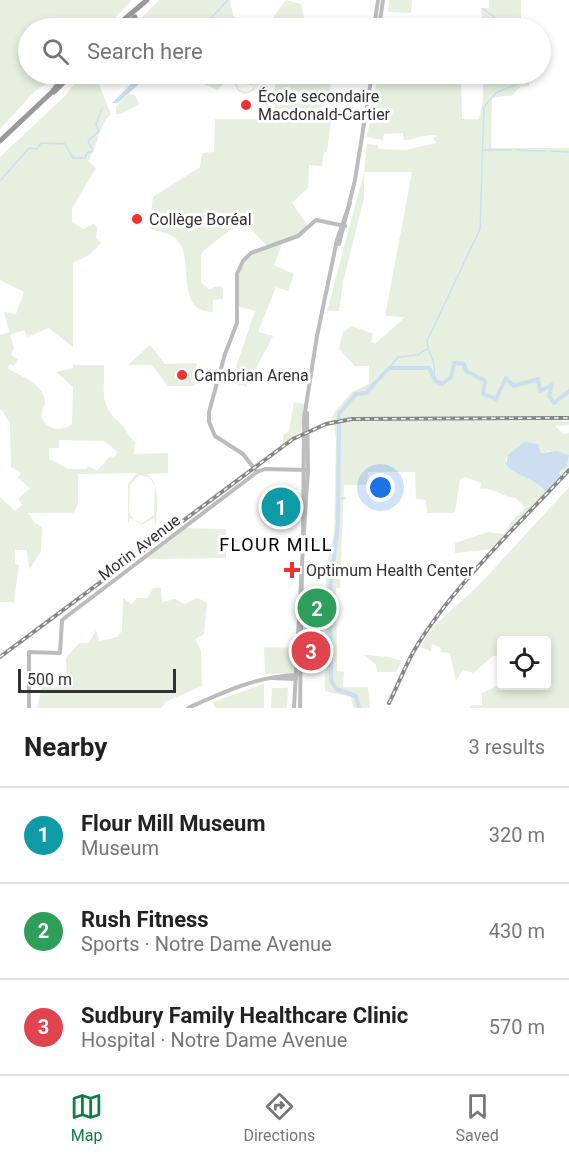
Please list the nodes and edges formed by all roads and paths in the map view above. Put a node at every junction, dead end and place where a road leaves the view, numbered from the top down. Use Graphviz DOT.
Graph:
graph roads {
  1 [pos="147,0"];
  2 [pos="152,0"];
  3 [pos="378,0"];
  4 [pos="383,0"];
  5 [pos="126,18"];
  6 [pos="133,18"];
  7 [pos="377,18"];
  8 [pos="379,18"];
  9 [pos="58,84"];
  10 [pos="63,84"];
  11 [pos="369,84"];
  12 [pos="52,92"];
  13 [pos="0,141"];
  14 [pos="343,226"];
  15 [pos="306,470"];
  16 [pos="257,472"];
  17 [pos="298,677"];
  18 [pos="29,708"];
  19 [pos="188,708"];
  20 [pos="294,708"];
  21 [pos="300,708"];
  1 -- 5 [label="highway"];
  2 -- 6 [label="highway"];
  3 -- 7 [label="street"];
  4 -- 8 [label="street"];
  9 -- 12 [label="highway"];
  10 -- 12 [label="highway"];
  11 -- 14 [label="street"];
  12 -- 13 [label="highway"];
  14 -- 15 [label="street"];
  14 -- 16 [label="street"];
  15 -- 16 [label="street"];
  15 -- 17 [label="street"];
  16 -- 18 [label="street, Morin Avenue"];
  17 -- 19 [label="street"];
  17 -- 20 [label="street"];
  17 -- 21 [label="street"];
}
